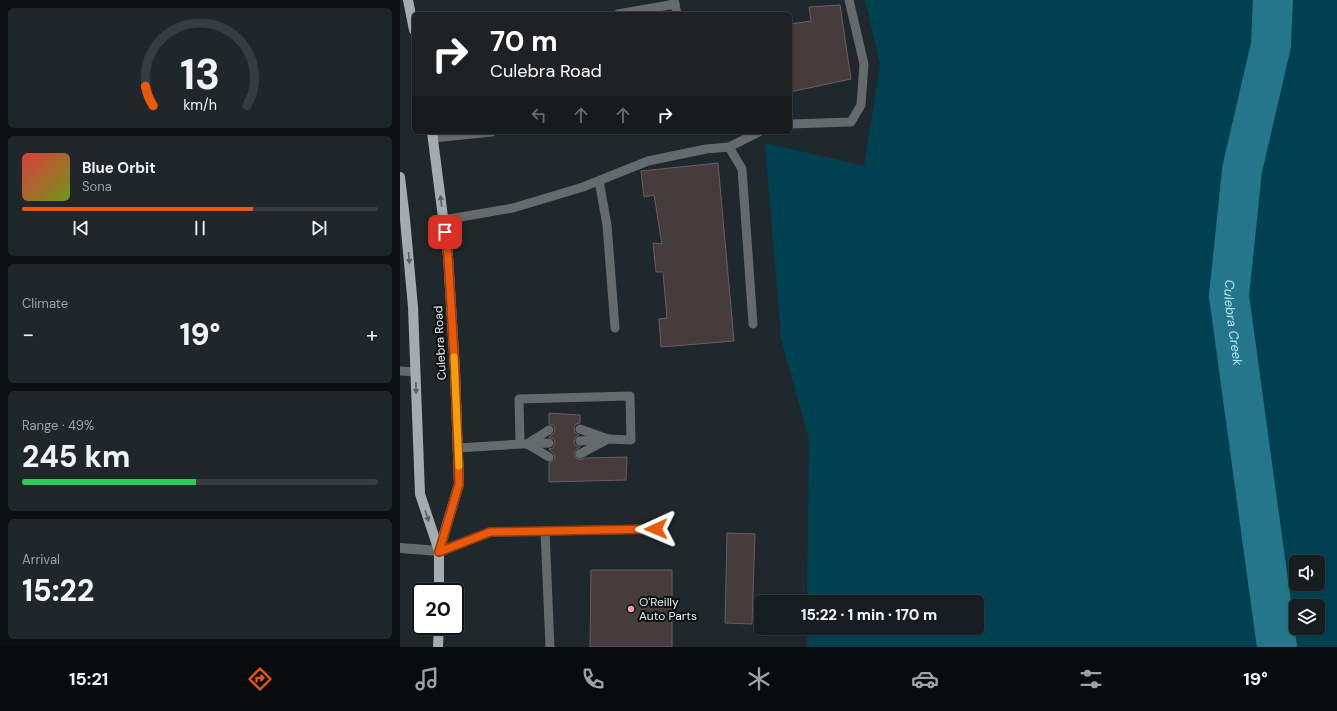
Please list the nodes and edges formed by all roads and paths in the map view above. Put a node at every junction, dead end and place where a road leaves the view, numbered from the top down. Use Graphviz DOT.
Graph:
graph roads {
  1 [pos="408,0"];
  2 [pos="849,0"];
  3 [pos="674,2"];
  4 [pos="627,12"];
  5 [pos="676,12"];
  6 [pos="412,20"];
  7 [pos="792,124"];
  8 [pos="452,134"];
  9 [pos="755,134"];
  10 [pos="432,135"];
  11 [pos="729,147"];
  12 [pos="400,178"];
  13 [pos="599,180"];
  14 [pos="443,220"];
  15 [pos="753,324"];
  16 [pos="614,328"];
  17 [pos="400,370"];
  18 [pos="415,372"];
  19 [pos="580,429"];
  20 [pos="549,430"];
  21 [pos="608,439"];
  22 [pos="580,441"];
  23 [pos="549,443"];
  24 [pos="524,444"];
  25 [pos="458,448"];
  26 [pos="580,454"];
  27 [pos="549,457"];
  28 [pos="656,529"];
  29 [pos="545,531"];
  30 [pos="400,548"];
  31 [pos="439,552"];
  32 [pos="439,583"];
  33 [pos="439,635"];
  34 [pos="438,647"];
  35 [pos="550,647"];
  1 -- 6 [label="main road"];
  2 -- 7 [label="lane"];
  3 -- 4 [label="lane"];
  3 -- 5 [label="lane"];
  8 -- 10 [label="lane"];
  9 -- 11 [label="lane"];
  14 -- 10 [label="main road, Culebra Road, one-way"];
  11 -- 13 [label="lane"];
  11 -- 15 [label="lane"];
  12 -- 18 [label="main road, Culebra Road, one-way"];
  13 -- 14 [label="lane"];
  13 -- 16 [label="lane"];
  14 -- 25 [label="main road, Culebra Road"];
  17 -- 18 [label="lane"];
  18 -- 31 [label="main road, Culebra Road, one-way"];
  19 -- 21 [label="lane"];
  20 -- 24 [label="lane"];
  21 -- 22 [label="lane"];
  21 -- 24 [label="lane"];
  21 -- 26 [label="lane"];
  23 -- 24 [label="lane"];
  24 -- 25 [label="lane"];
  24 -- 27 [label="lane"];
  25 -- 31 [label="main road, Culebra Road"];
  28 -- 29 [label="lane"];
  29 -- 31 [label="lane"];
  29 -- 35 [label="lane"];
  30 -- 31 [label="street"];
  31 -- 32 [label="main road, Culebra Road"];
  33 -- 34 [label="main road"];
}
